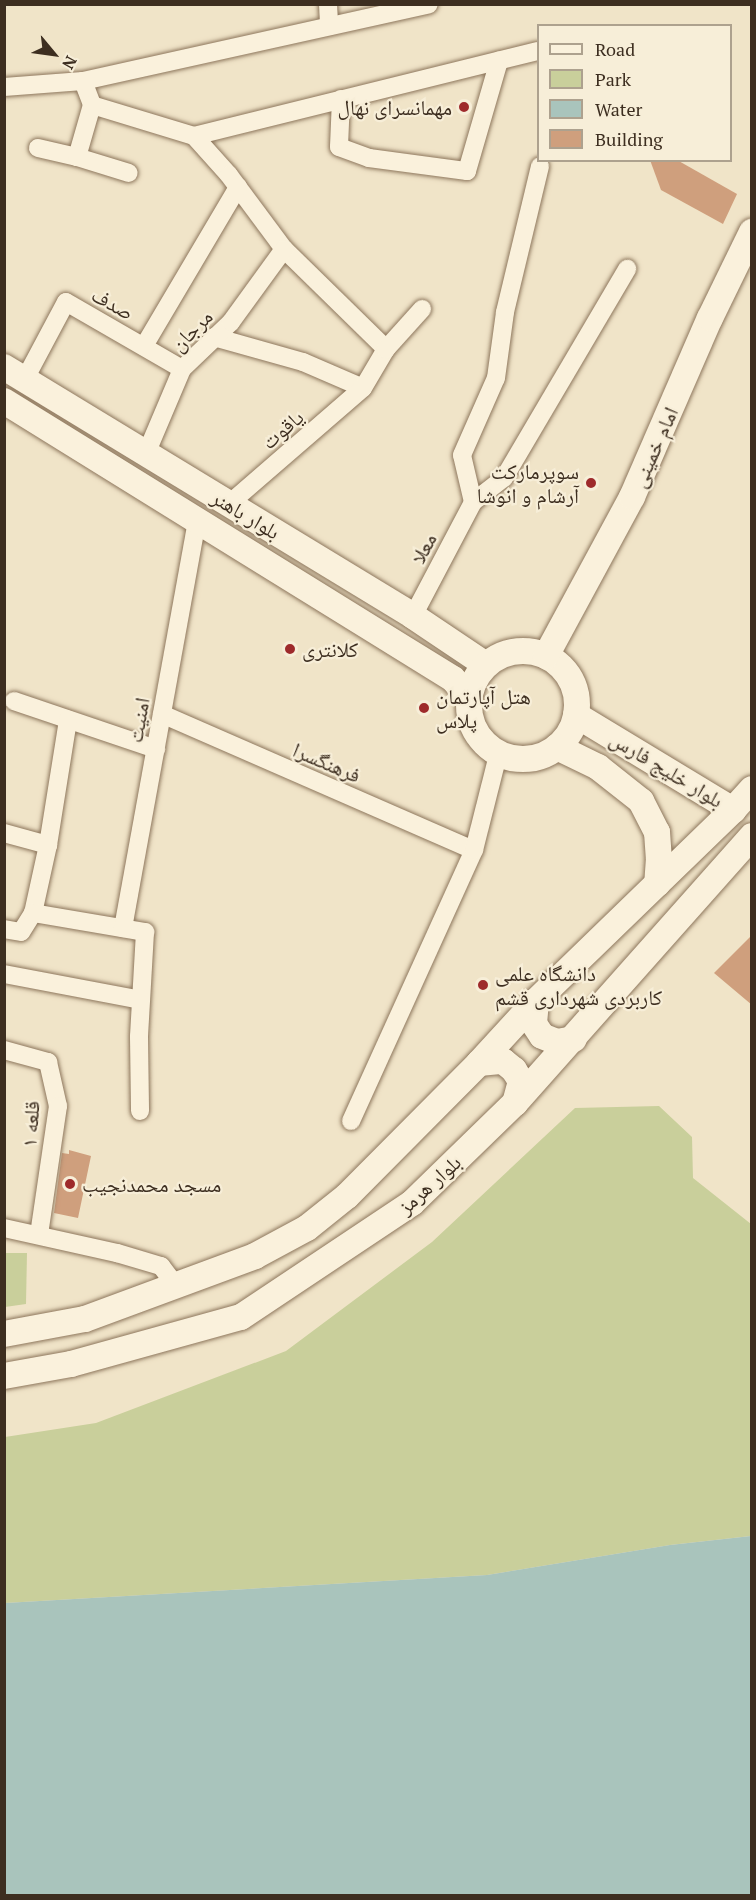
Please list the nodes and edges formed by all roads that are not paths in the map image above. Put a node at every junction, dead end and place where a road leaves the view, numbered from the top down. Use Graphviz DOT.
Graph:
graph roads {
  1 [pos="327,4"];
  2 [pos="429,4"];
  3 [pos="329,26"];
  4 [pos="537,51"];
  5 [pos="499,61"];
  6 [pos="83,81"];
  7 [pos="4,87"];
  8 [pos="341,99"];
  9 [pos="92,105"];
  10 [pos="194,136"];
  11 [pos="38,148"];
  12 [pos="77,157"];
  13 [pos="540,166"];
  14 [pos="129,173"];
  15 [pos="238,187"];
  16 [pos="752,232"];
  17 [pos="284,249"];
  18 [pos="627,269"];
  19 [pos="422,309"];
  20 [pos="214,337"];
  21 [pos="144,346"];
  22 [pos="386,349"];
  23 [pos="182,369"];
  24 [pos="15,373"];
  25 [pos="363,388"];
  26 [pos="4,401"];
  27 [pos="146,453"];
  28 [pos="473,501"];
  29 [pos="230,504"];
  30 [pos="196,520"];
  31 [pos="413,616"];
  32 [pos="546,656"];
  33 [pos="486,665"];
  34 [pos="469,698"];
  35 [pos="14,701"];
  36 [pos="162,714"];
  37 [pos="576,715"];
  38 [pos="68,720"];
  39 [pos="557,747"];
  40 [pos="156,750"];
  41 [pos="498,754"];
  42 [pos="752,789"];
  43 [pos="733,810"];
  44 [pos="4,833"];
  45 [pos="752,836"];
  46 [pos="48,845"];
  47 [pos="474,850"];
  48 [pos="657,884"];
  49 [pos="33,913"];
  50 [pos="123,928"];
  51 [pos="4,929"];
  52 [pos="4,974"];
  53 [pos="141,1000"];
  54 [pos="536,1001"];
  55 [pos="574,1039"];
  56 [pos="4,1050"];
  57 [pos="479,1063"];
  58 [pos="514,1103"];
  59 [pos="140,1111"];
  60 [pos="351,1121"];
  61 [pos="4,1228"];
  62 [pos="39,1234"];
  63 [pos="177,1287"];
  64 [pos="4,1334"];
  65 [pos="4,1376"];
  1 -- 3 [label="street"];
  2 -- 3 [label="street"];
  3 -- 6 [label="street"];
  4 -- 5 [label="street"];
  5 -- 8 [label="street"];
  5 -- 8 [label="street"];
  6 -- 7 [label="street"];
  6 -- 9 [label="street"];
  8 -- 10 [label="street"];
  9 -- 10 [label="street"];
  9 -- 12 [label="street"];
  10 -- 15 [label="street"];
  11 -- 12 [label="street"];
  12 -- 14 [label="street"];
  13 -- 28 [label="street"];
  15 -- 17 [label="street"];
  15 -- 21 [label="street"];
  16 -- 32 [label="main road, امام خمینی"];
  17 -- 20 [label="street, مرجان"];
  17 -- 22 [label="street"];
  18 -- 28 [label="street"];
  19 -- 22 [label="street, یاقوت"];
  20 -- 23 [label="street, مرجان"];
  20 -- 25 [label="street"];
  21 -- 23 [label="street, صدف"];
  21 -- 24 [label="street, صدف"];
  22 -- 25 [label="street, یاقوت"];
  23 -- 27 [label="street, مرجان"];
  24 -- 27 [label="main road, بلوار باهنر"];
  25 -- 29 [label="street, یاقوت"];
  26 -- 30 [label="main road, بلوار باهنر"];
  27 -- 29 [label="main road, بلوار باهنر"];
  28 -- 31 [label="street, معلا"];
  29 -- 31 [label="main road, بلوار باهنر"];
  30 -- 34 [label="main road, بلوار باهنر"];
  30 -- 36 [label="street, امنیت"];
  31 -- 33 [label="main road, بلوار باهنر"];
  32 -- 33 [label="main road"];
  32 -- 37 [label="main road"];
  33 -- 34 [label="main road"];
  34 -- 41 [label="main road"];
  35 -- 38 [label="street"];
  36 -- 40 [label="street, امنیت"];
  36 -- 47 [label="street, فرهنگسرا"];
  37 -- 39 [label="main road"];
  37 -- 43 [label="main road, بلوار خلیج فارس"];
  38 -- 40 [label="street"];
  38 -- 46 [label="street"];
  39 -- 41 [label="main road"];
  39 -- 48 [label="main road"];
  40 -- 50 [label="street, امنیت"];
  41 -- 47 [label="street"];
  42 -- 43 [label="main road, بلوار خلیج فارس"];
  43 -- 48 [label="main road"];
  44 -- 46 [label="street"];
  45 -- 55 [label="main road, بلوار هرمز"];
  46 -- 49 [label="street"];
  47 -- 60 [label="street"];
  48 -- 54 [label="main road"];
  49 -- 50 [label="street"];
  49 -- 51 [label="street"];
  50 -- 53 [label="street"];
  52 -- 53 [label="street"];
  53 -- 59 [label="street"];
  54 -- 55 [label="main road"];
  54 -- 57 [label="main road"];
  55 -- 58 [label="main road, بلوار هرمز"];
  56 -- 62 [label="street, قلعه ۱"];
  57 -- 58 [label="main road"];
  57 -- 63 [label="main road"];
  58 -- 65 [label="main road, بلوار هرمز"];
  61 -- 62 [label="street"];
  62 -- 63 [label="street"];
  63 -- 64 [label="main road"];
}
